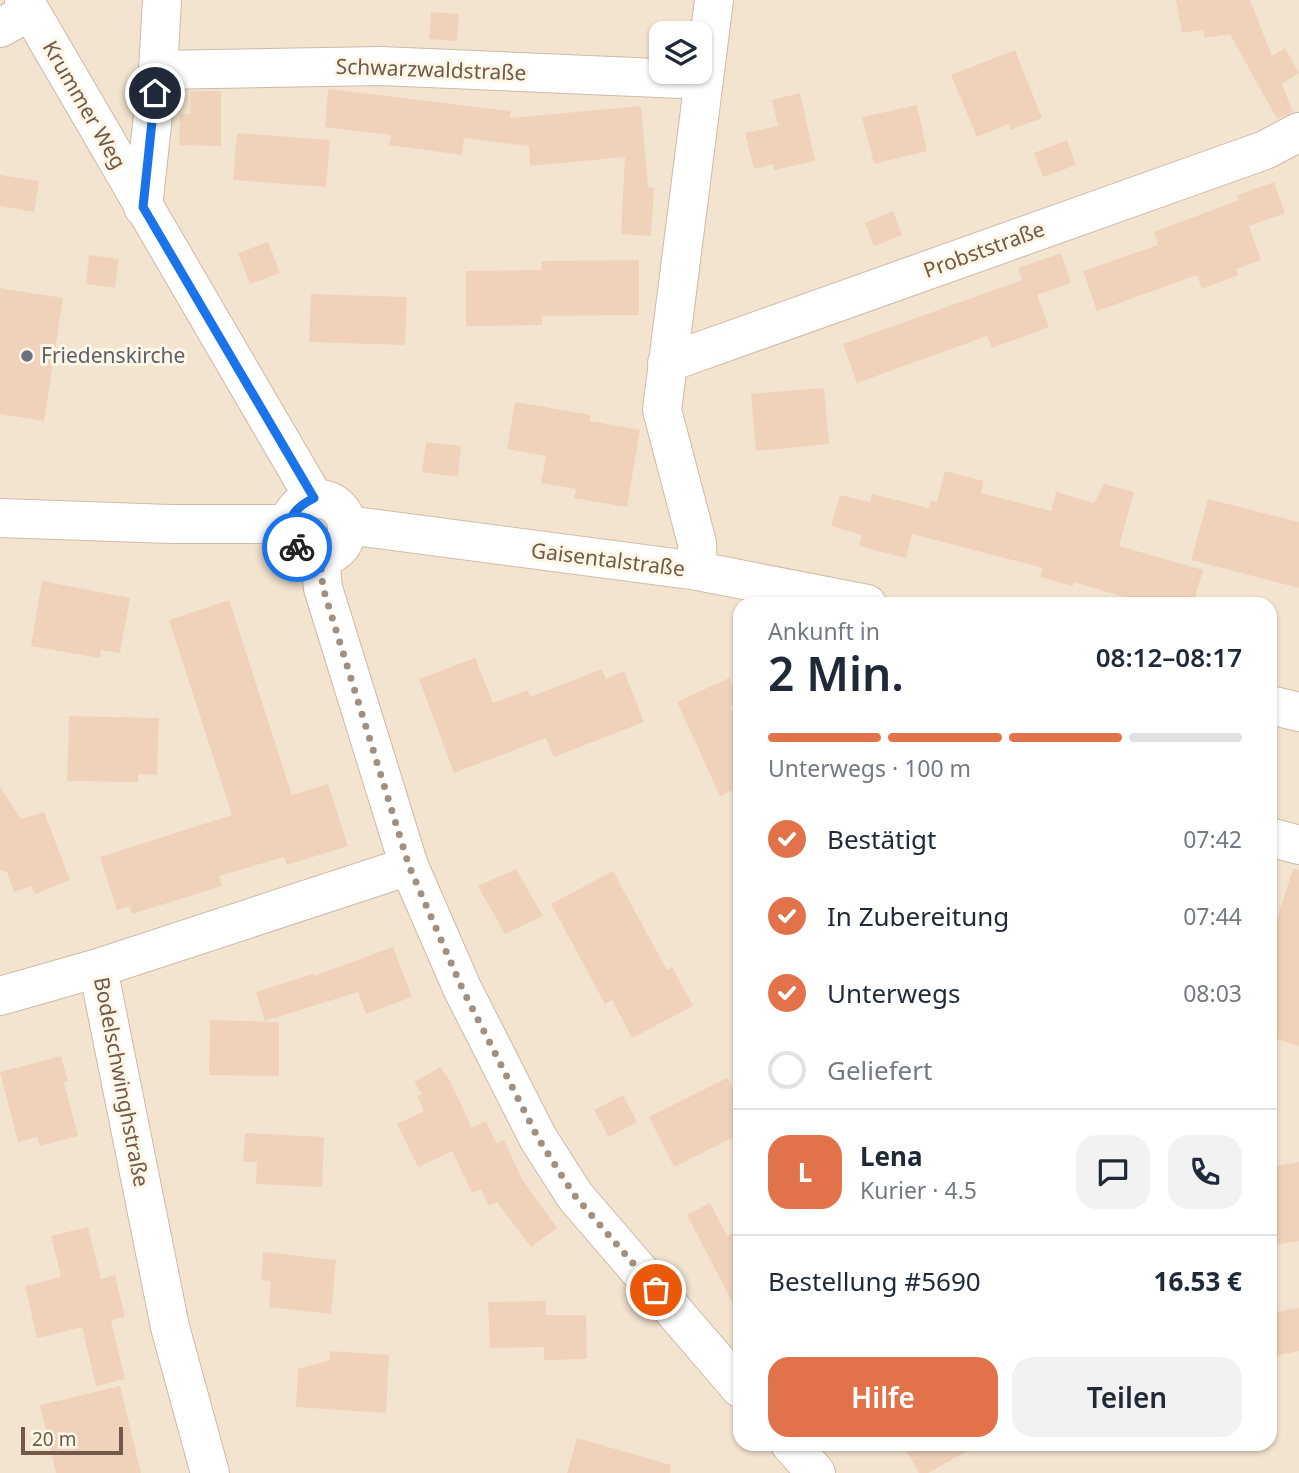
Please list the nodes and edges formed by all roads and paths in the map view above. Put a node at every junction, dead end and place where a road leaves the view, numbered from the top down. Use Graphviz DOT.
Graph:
graph roads {
  1 [pos="162,0"];
  2 [pos="715,0"];
  3 [pos="18,13"];
  4 [pos="712,22"];
  5 [pos="158,70"];
  6 [pos="649,77"];
  7 [pos="703,84"];
  8 [pos="1299,132"];
  9 [pos="143,207"];
  10 [pos="667,363"];
  11 [pos="302,511"];
  12 [pos="0,518"];
  13 [pos="347,525"];
  14 [pos="320,557"];
  15 [pos="698,572"];
  16 [pos="830,597"];
  17 [pos="1277,707"];
  18 [pos="1299,712"];
  19 [pos="1277,839"];
  20 [pos="1299,845"];
  21 [pos="409,866"];
  22 [pos="98,968"];
  23 [pos="0,996"];
  24 [pos="733,1380"];
  25 [pos="797,1451"];
  26 [pos="210,1473"];
  27 [pos="817,1473"];
  1 -- 5 [label="street"];
  2 -- 4 [label="street"];
  3 -- 9 [label="street, Krummer Weg"];
  5 -- 6 [label="street, Schwarzwaldstraße"];
  5 -- 9 [label="street"];
  7 -- 10 [label="street"];
  8 -- 10 [label="street, Probststraße"];
  9 -- 11 [label="street, Krummer Weg"];
  10 -- 15 [label="street"];
  11 -- 12 [label="street"];
  11 -- 13 [label="street"];
  11 -- 14 [label="street"];
  13 -- 14 [label="street"];
  13 -- 15 [label="street, Gaisentalstraße"];
  14 -- 21 [label="street"];
  15 -- 16 [label="street, Gaisentalstraße"];
  17 -- 18 [label="street"];
  19 -- 20 [label="street"];
  21 -- 22 [label="street, Bodelschwinghstraße"];
  21 -- 24 [label="street"];
  22 -- 23 [label="street"];
  22 -- 26 [label="street, Bodelschwinghstraße"];
  25 -- 27 [label="street"];
}
